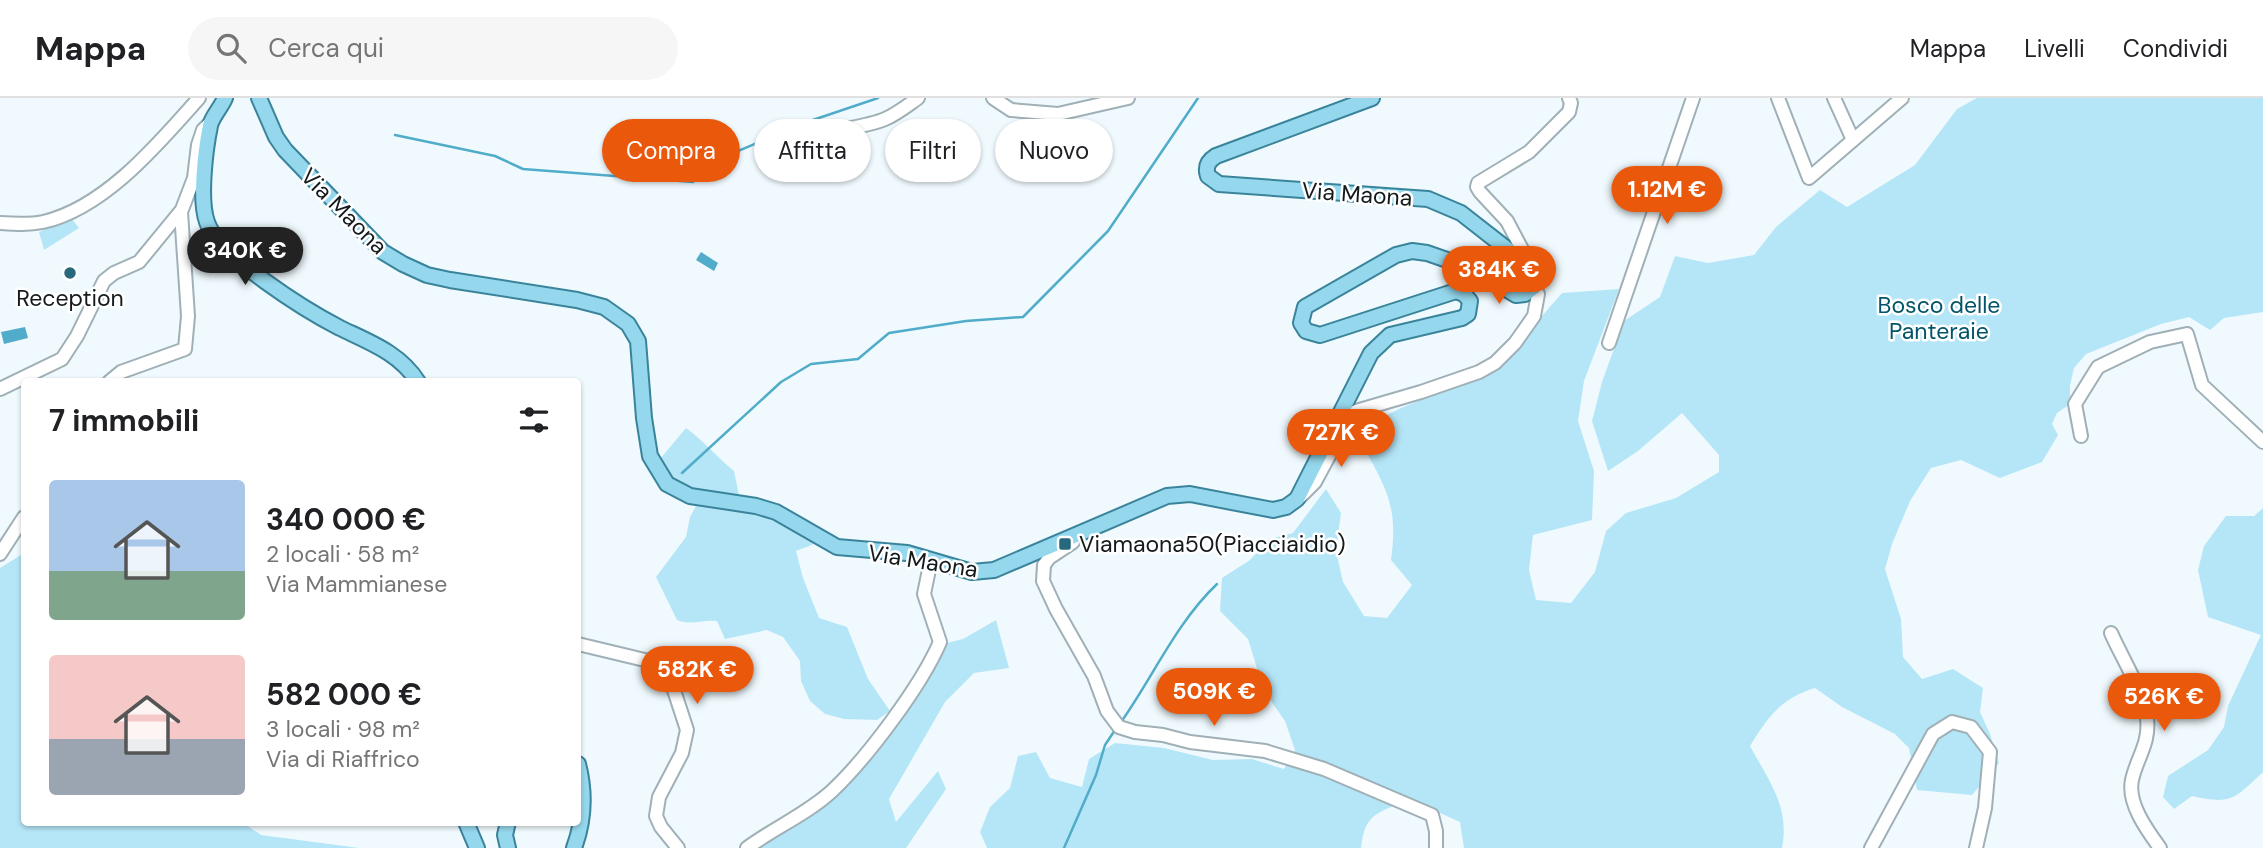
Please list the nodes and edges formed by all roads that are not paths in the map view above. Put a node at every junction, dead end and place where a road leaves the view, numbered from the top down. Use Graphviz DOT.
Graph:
graph roads {
  1 [pos="199,98"];
  2 [pos="225,98"];
  3 [pos="259,98"];
  4 [pos="918,98"];
  5 [pos="993,98"];
  6 [pos="1128,98"];
  7 [pos="1372,98"];
  8 [pos="1569,98"];
  9 [pos="1693,98"];
  10 [pos="1778,98"];
  11 [pos="1834,98"];
  12 [pos="1902,98"];
  13 [pos="210,123"];
  14 [pos="871,123"];
  15 [pos="1853,140"];
  16 [pos="181,212"];
  17 [pos="0,223"];
  18 [pos="1525,263"];
  19 [pos="1534,287"];
  20 [pos="1609,343"];
  21 [pos="23,378"];
  22 [pos="114,378"];
  23 [pos="414,378"];
  24 [pos="21,379"];
  25 [pos="0,389"];
  26 [pos="2081,436"];
  27 [pos="2263,442"];
  28 [pos="1297,499"];
  29 [pos="21,522"];
  30 [pos="1084,532"];
  31 [pos="0,554"];
  32 [pos="931,560"];
  33 [pos="2111,634"];
  34 [pos="581,645"];
  35 [pos="581,789"];
  36 [pos="581,814"];
  37 [pos="468,826"];
  38 [pos="507,826"];
  39 [pos="580,826"];
  40 [pos="477,848"];
  41 [pos="508,848"];
  42 [pos="573,848"];
  43 [pos="678,848"];
  44 [pos="747,848"];
  45 [pos="1436,848"];
  46 [pos="1871,848"];
  47 [pos="1976,848"];
  48 [pos="2160,848"];
  1 -- 17 [label="street"];
  2 -- 13 [label="main road"];
  3 -- 32 [label="main road, Via Maona"];
  4 -- 14 [label="street"];
  5 -- 6 [label="street"];
  7 -- 18 [label="main road, Via Maona"];
  8 -- 18 [label="street"];
  9 -- 20 [label="street"];
  10 -- 15 [label="street"];
  11 -- 15 [label="street"];
  12 -- 15 [label="street"];
  13 -- 16 [label="street"];
  13 -- 23 [label="main road"];
  16 -- 21 [label="street"];
  16 -- 22 [label="street"];
  18 -- 19 [label="main road"];
  19 -- 28 [label="street"];
  19 -- 28 [label="main road"];
  24 -- 25 [label="street"];
  26 -- 27 [label="street"];
  28 -- 30 [label="main road, Via Maona"];
  29 -- 31 [label="street"];
  30 -- 32 [label="main road, Via Maona"];
  30 -- 45 [label="street"];
  32 -- 44 [label="street"];
  33 -- 48 [label="street"];
  34 -- 43 [label="street"];
  35 -- 36 [label="main road"];
  37 -- 40 [label="main road"];
  38 -- 41 [label="main road"];
  39 -- 42 [label="main road"];
  46 -- 47 [label="street"];
}
